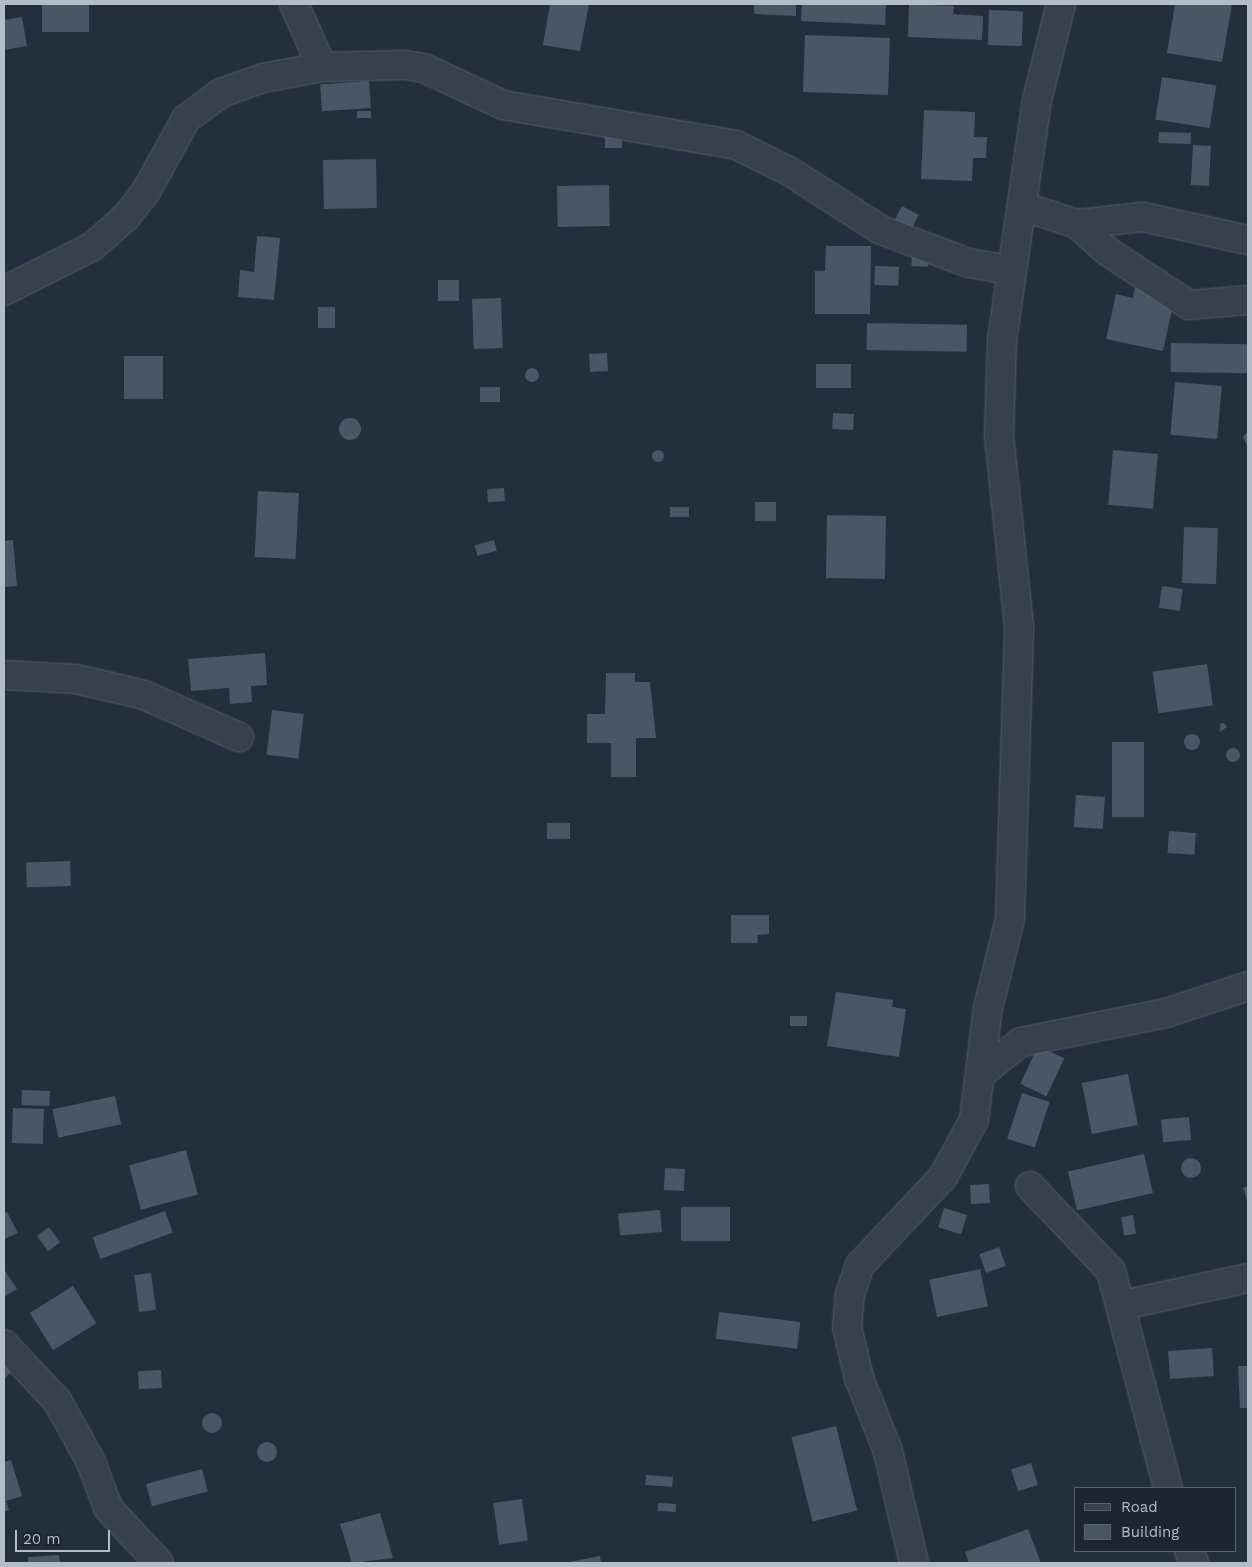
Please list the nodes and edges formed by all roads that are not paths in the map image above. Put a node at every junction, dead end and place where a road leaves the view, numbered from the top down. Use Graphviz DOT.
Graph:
graph roads {
  1 [pos="294,4"];
  2 [pos="1061,4"];
  3 [pos="322,67"];
  4 [pos="1022,206"];
  5 [pos="1077,224"];
  6 [pos="1248,240"];
  7 [pos="1010,270"];
  8 [pos="4,291"];
  9 [pos="1248,300"];
  10 [pos="4,675"];
  11 [pos="239,737"];
  12 [pos="1248,986"];
  13 [pos="983,1072"];
  14 [pos="1030,1186"];
  15 [pos="1248,1278"];
  16 [pos="1123,1305"];
  17 [pos="4,1344"];
  18 [pos="1168,1487"];
  19 [pos="159,1563"];
  20 [pos="914,1563"];
  1 -- 3 [label="street"];
  2 -- 4 [label="street"];
  3 -- 7 [label="street"];
  3 -- 8 [label="street"];
  4 -- 5 [label="street"];
  4 -- 7 [label="street"];
  5 -- 6 [label="street"];
  5 -- 9 [label="street"];
  7 -- 13 [label="street"];
  10 -- 11 [label="street"];
  12 -- 13 [label="street"];
  13 -- 20 [label="street"];
  14 -- 16 [label="street"];
  15 -- 16 [label="street"];
  16 -- 18 [label="street"];
  17 -- 19 [label="street"];
}
